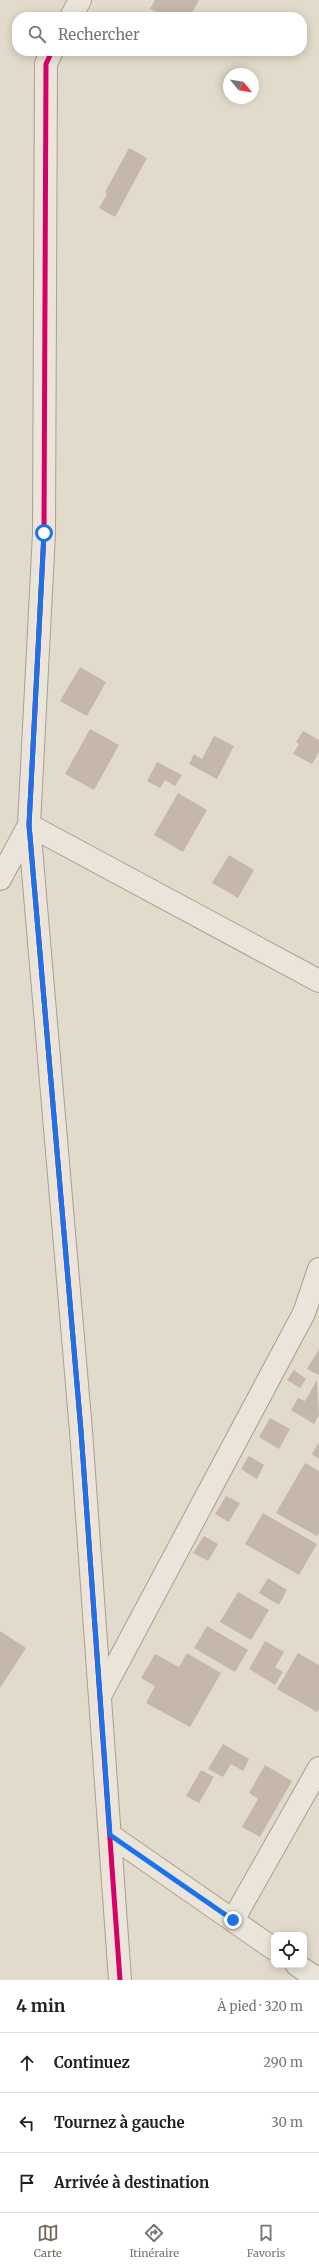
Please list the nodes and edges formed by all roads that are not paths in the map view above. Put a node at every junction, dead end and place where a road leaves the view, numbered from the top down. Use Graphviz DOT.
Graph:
graph roads {
  1 [pos="80,0"];
  2 [pos="74,12"];
  3 [pos="50,56"];
  4 [pos="29,825"];
  5 [pos="0,879"];
  6 [pos="319,981"];
  7 [pos="318,1272"];
  8 [pos="100,1696"];
  9 [pos="319,1768"];
  10 [pos="110,1835"];
  11 [pos="233,1920"];
  12 [pos="271,1947"];
  13 [pos="301,1968"];
  14 [pos="120,1980"];
  15 [pos="319,1980"];
  1 -- 2 [label="street"];
  3 -- 4 [label="street"];
  4 -- 5 [label="street"];
  4 -- 6 [label="street"];
  4 -- 8 [label="street"];
  7 -- 8 [label="street"];
  8 -- 10 [label="street"];
  9 -- 11 [label="street"];
  10 -- 11 [label="street"];
  10 -- 14 [label="street"];
  11 -- 12 [label="street"];
  13 -- 15 [label="street"];
}
